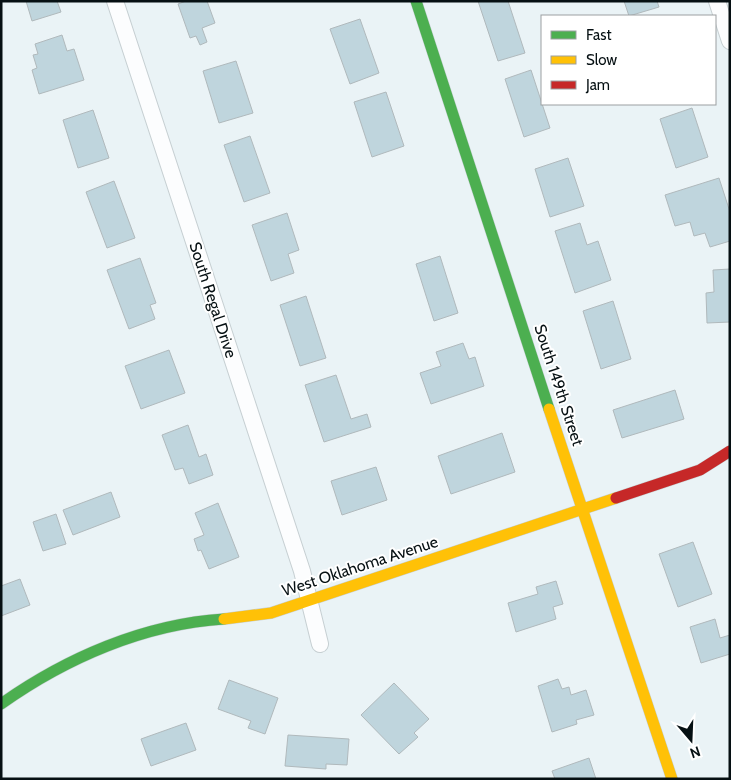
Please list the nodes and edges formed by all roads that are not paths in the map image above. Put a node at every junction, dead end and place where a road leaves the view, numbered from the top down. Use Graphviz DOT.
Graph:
graph roads {
  1 [pos="115,1"];
  2 [pos="416,1"];
  3 [pos="717,1"];
  4 [pos="730,41"];
  5 [pos="730,451"];
  6 [pos="583,511"];
  7 [pos="309,600"];
  8 [pos="320,644"];
  9 [pos="1,704"];
  10 [pos="672,779"];
  1 -- 7 [label="street, South Regal Drive"];
  2 -- 6 [label="street, South 149th Street"];
  3 -- 4 [label="street"];
  5 -- 6 [label="street, West Oklahoma Avenue"];
  6 -- 7 [label="street, West Oklahoma Avenue"];
  6 -- 10 [label="street, South 149th Street"];
  7 -- 8 [label="street, South Regal Drive"];
  7 -- 9 [label="street, West Oklahoma Avenue"];
}
